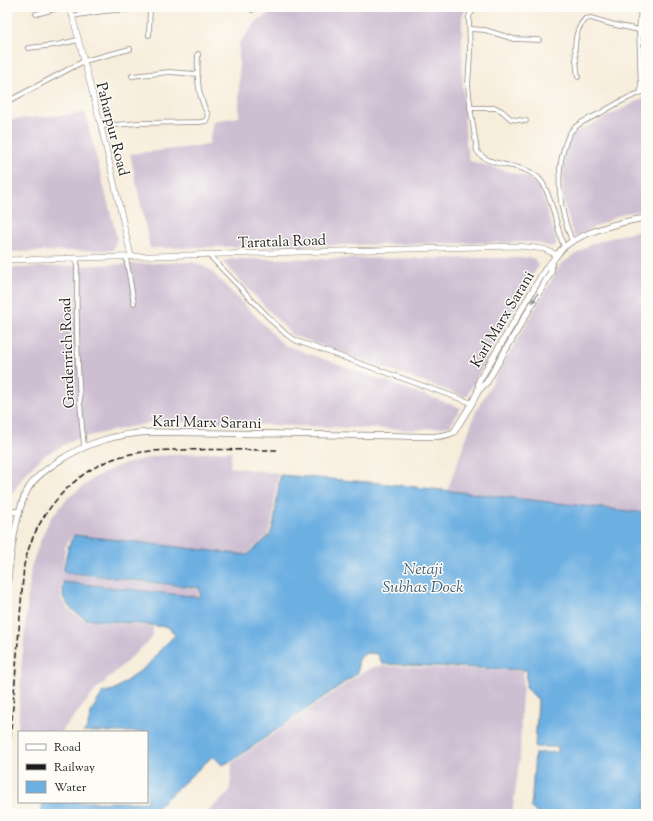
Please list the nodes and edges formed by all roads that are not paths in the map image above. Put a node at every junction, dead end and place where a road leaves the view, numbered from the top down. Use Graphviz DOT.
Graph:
graph roads {
  1 [pos="63,7"];
  2 [pos="70,7"];
  3 [pos="150,7"];
  4 [pos="477,7"];
  5 [pos="641,7"];
  6 [pos="135,9"];
  7 [pos="36,14"];
  8 [pos="72,16"];
  9 [pos="470,29"];
  10 [pos="639,30"];
  11 [pos="149,35"];
  12 [pos="78,40"];
  13 [pos="539,40"];
  14 [pos="28,48"];
  15 [pos="130,49"];
  16 [pos="198,54"];
  17 [pos="84,61"];
  18 [pos="198,74"];
  19 [pos="132,76"];
  20 [pos="578,77"];
  21 [pos="644,92"];
  22 [pos="7,102"];
  23 [pos="470,108"];
  24 [pos="526,121"];
  25 [pos="101,126"];
  26 [pos="646,218"];
  27 [pos="572,241"];
  28 [pos="564,247"];
  29 [pos="209,254"];
  30 [pos="557,255"];
  31 [pos="129,256"];
  32 [pos="76,259"];
  33 [pos="7,260"];
  34 [pos="134,303"];
  35 [pos="472,403"];
  36 [pos="84,446"];
  37 [pos="7,511"];
  38 [pos="19,512"];
  39 [pos="7,587"];
  1 -- 7 [label="street"];
  2 -- 8 [label="street, Paharpur Road"];
  3 -- 11 [label="street"];
  4 -- 9 [label="street"];
  5 -- 10 [label="street"];
  6 -- 8 [label="street"];
  8 -- 12 [label="street, Paharpur Road"];
  9 -- 13 [label="street"];
  9 -- 23 [label="street"];
  10 -- 20 [label="street"];
  10 -- 21 [label="street"];
  12 -- 14 [label="street"];
  12 -- 17 [label="street, Paharpur Road"];
  15 -- 17 [label="street"];
  16 -- 18 [label="street"];
  17 -- 22 [label="street"];
  17 -- 25 [label="street, Paharpur Road"];
  18 -- 19 [label="street"];
  18 -- 25 [label="street"];
  21 -- 27 [label="street"];
  23 -- 24 [label="street"];
  23 -- 28 [label="street"];
  25 -- 31 [label="street, Paharpur Road"];
  26 -- 27 [label="main road, Karl Marx Sarani"];
  27 -- 28 [label="main road, Karl Marx Sarani"];
  28 -- 30 [label="main road, Karl Marx Sarani"];
  29 -- 30 [label="street, Taratala Road"];
  29 -- 31 [label="street, Taratala Road"];
  29 -- 35 [label="street"];
  30 -- 35 [label="main road, Karl Marx Sarani"];
  31 -- 32 [label="street, Taratala Road"];
  31 -- 34 [label="street"];
  32 -- 33 [label="street, Taratala Road"];
  32 -- 36 [label="street, Gardenrich Road"];
  35 -- 36 [label="main road, Karl Marx Sarani"];
  36 -- 38 [label="main road, Karl Marx Sarani"];
  37 -- 38 [label="main road"];
  38 -- 39 [label="main road, Karl Marx Sarani"];
}
